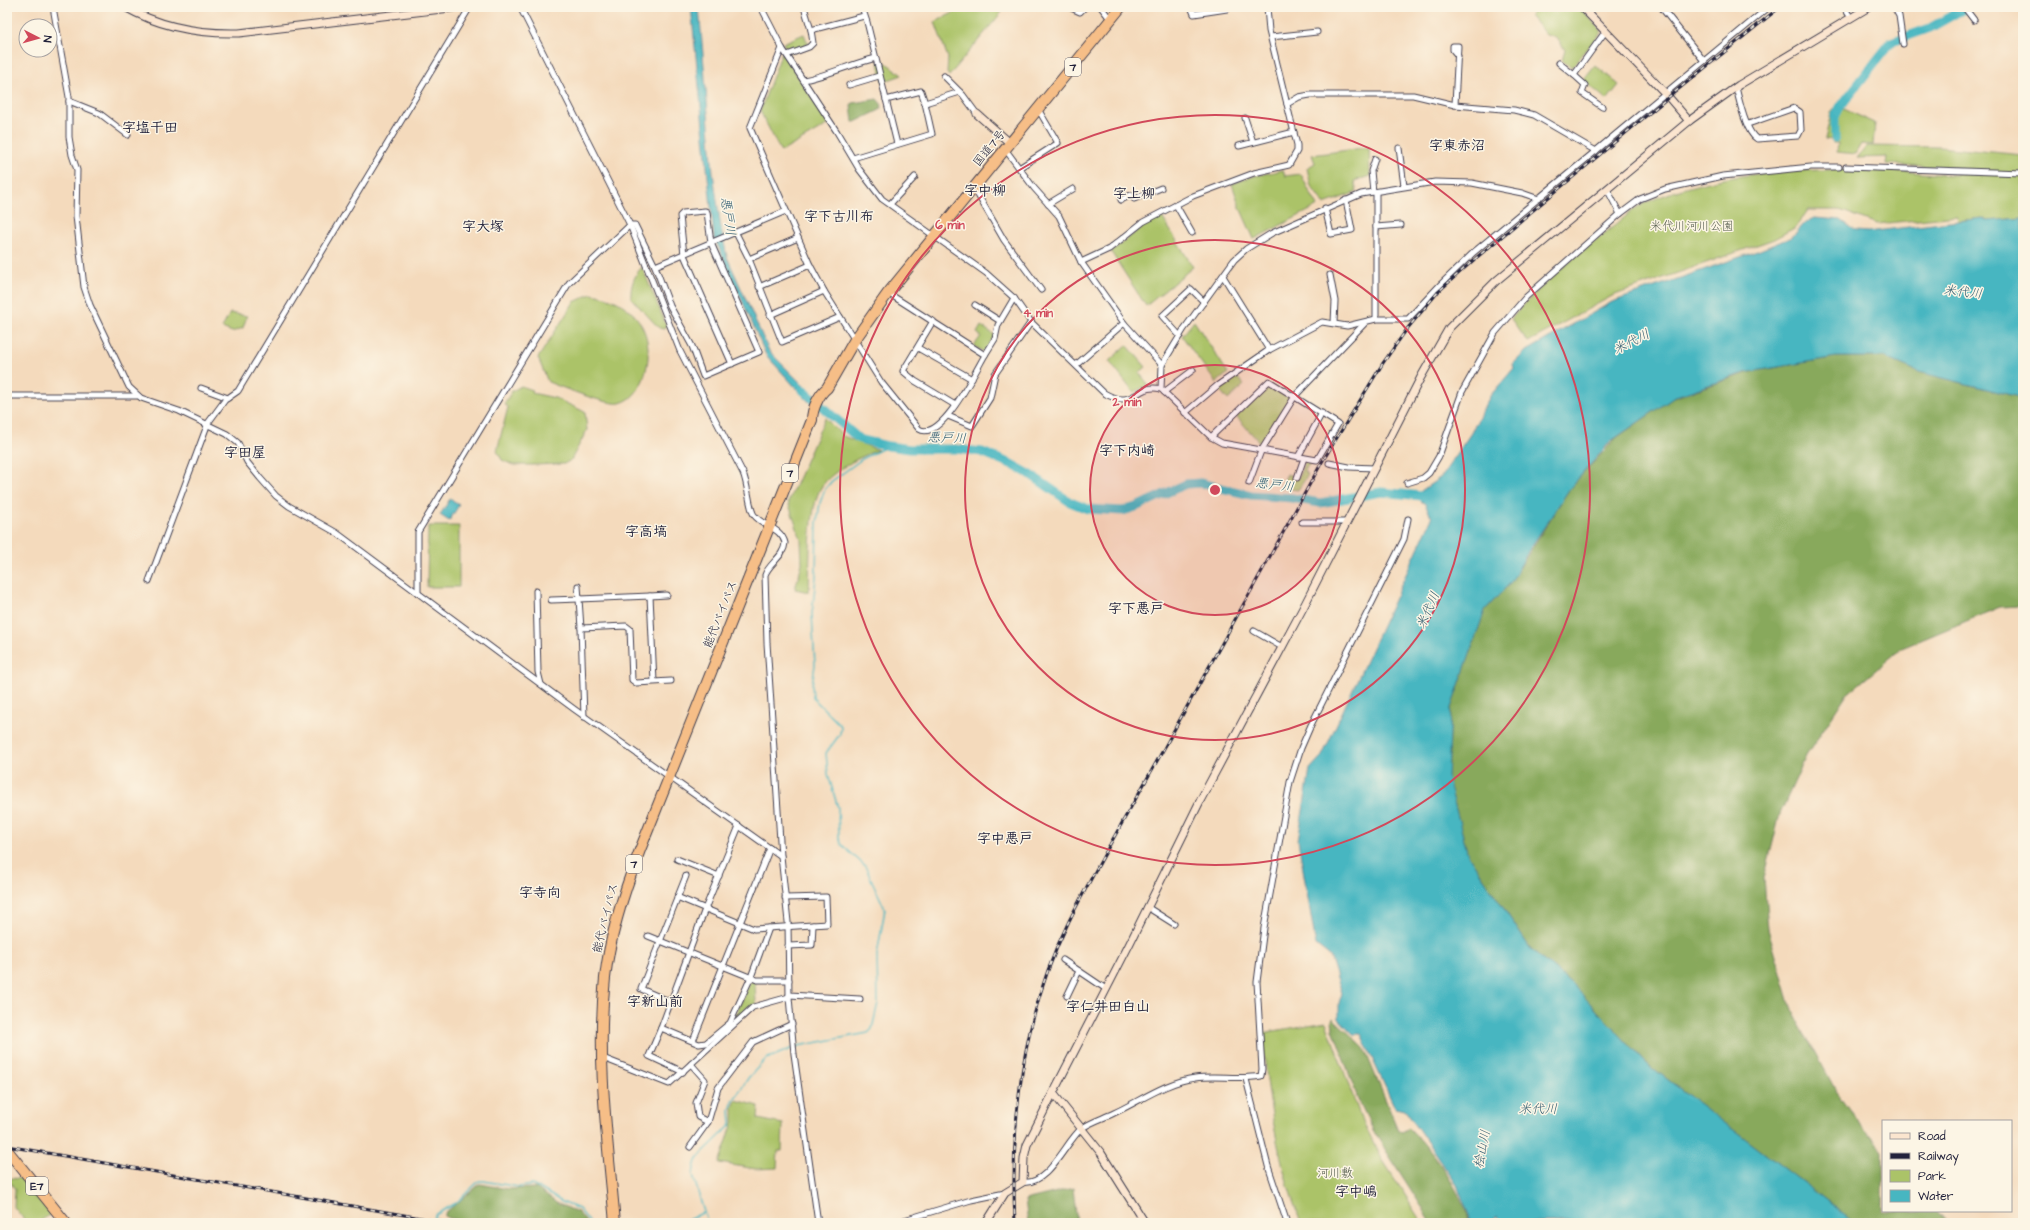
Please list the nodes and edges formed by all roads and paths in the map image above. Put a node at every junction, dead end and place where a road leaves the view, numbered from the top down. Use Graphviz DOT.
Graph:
graph roads {
  1 [pos="53,7"];
  2 [pos="125,7"];
  3 [pos="459,7"];
  4 [pos="470,7"];
  5 [pos="520,7"];
  6 [pos="761,7"];
  7 [pos="804,7"];
  8 [pos="862,7"];
  9 [pos="1069,7"];
  10 [pos="1085,7"];
  11 [pos="1101,7"];
  12 [pos="1121,7"];
  13 [pos="1191,7"];
  14 [pos="1266,7"];
  15 [pos="1582,7"];
  16 [pos="1661,7"];
  17 [pos="1769,7"];
  18 [pos="1844,7"];
  19 [pos="1869,7"];
  20 [pos="1894,7"];
  21 [pos="1964,7"];
  22 [pos="1226,9"];
  23 [pos="864,16"];
  24 [pos="1851,18"];
  25 [pos="1111,20"];
  26 [pos="1974,20"];
  27 [pos="811,30"];
  28 [pos="1317,32"];
  29 [pos="1605,32"];
  30 [pos="1271,38"];
  31 [pos="1903,44"];
  32 [pos="782,48"];
  33 [pos="788,55"];
  34 [pos="1458,56"];
  35 [pos="876,58"];
  36 [pos="1704,61"];
  37 [pos="1559,63"];
  38 [pos="880,76"];
  39 [pos="944,76"];
  40 [pos="1574,76"];
  41 [pos="804,80"];
  42 [pos="848,85"];
  43 [pos="1736,87"];
  44 [pos="960,92"];
  45 [pos="1665,93"];
  46 [pos="886,100"];
  47 [pos="69,101"];
  48 [pos="926,103"];
  49 [pos="1287,104"];
  50 [pos="1455,104"];
  51 [pos="1602,106"];
  52 [pos="1038,109"];
  53 [pos="977,114"];
  54 [pos="1245,118"];
  55 [pos="1689,121"];
  56 [pos="1748,124"];
  57 [pos="1294,132"];
  58 [pos="128,135"];
  59 [pos="1253,142"];
  60 [pos="897,144"];
  61 [pos="1008,146"];
  62 [pos="1239,146"];
  63 [pos="1399,148"];
  64 [pos="1596,151"];
  65 [pos="853,158"];
  66 [pos="1375,159"];
  67 [pos="1838,167"];
  68 [pos="1846,167"];
  69 [pos="1019,168"];
  70 [pos="2023,173"];
  71 [pos="916,177"];
  72 [pos="1404,186"];
  73 [pos="974,188"];
  74 [pos="1161,188"];
  75 [pos="1073,189"];
  76 [pos="1607,190"];
  77 [pos="1375,192"];
  78 [pos="1539,199"];
  79 [pos="1121,200"];
  80 [pos="1346,200"];
  81 [pos="890,204"];
  82 [pos="1048,204"];
  83 [pos="1176,205"];
  84 [pos="1325,208"];
  85 [pos="786,211"];
  86 [pos="1620,214"];
  87 [pos="630,225"];
  88 [pos="1401,225"];
  89 [pos="1376,226"];
  90 [pos="736,232"];
  91 [pos="1192,233"];
  92 [pos="934,236"];
  93 [pos="798,238"];
  94 [pos="713,243"];
  95 [pos="684,255"];
  96 [pos="749,259"];
  97 [pos="1081,262"];
  98 [pos="810,265"];
  99 [pos="655,266"];
  100 [pos="1330,275"];
  101 [pos="1223,276"];
  102 [pos="759,287"];
  103 [pos="1041,290"];
  104 [pos="824,291"];
  105 [pos="888,293"];
  106 [pos="1014,298"];
  107 [pos="1204,302"];
  108 [pos="975,305"];
  109 [pos="770,315"];
  110 [pos="840,317"];
  111 [pos="1376,319"];
  112 [pos="933,321"];
  113 [pos="1000,321"];
  114 [pos="1031,322"];
  115 [pos="1366,322"];
  116 [pos="1124,323"];
  117 [pos="1334,323"];
  118 [pos="1180,336"];
  119 [pos="854,341"];
  120 [pos="918,348"];
  121 [pos="1268,350"];
  122 [pos="985,355"];
  123 [pos="732,364"];
  124 [pos="1076,365"];
  125 [pos="1162,365"];
  126 [pos="1193,370"];
  127 [pos="972,379"];
  128 [pos="201,388"];
  129 [pos="1163,390"];
  130 [pos="7,396"];
  131 [pos="137,396"];
  132 [pos="1296,396"];
  133 [pos="228,398"];
  134 [pos="955,405"];
  135 [pos="1185,413"];
  136 [pos="1322,413"];
  137 [pos="948,416"];
  138 [pos="208,423"];
  139 [pos="1211,437"];
  140 [pos="1261,451"];
  141 [pos="1298,457"];
  142 [pos="1304,458"];
  143 [pos="1329,464"];
  144 [pos="1373,470"];
  145 [pos="1297,478"];
  146 [pos="1249,483"];
  147 [pos="1407,483"];
  148 [pos="1408,520"];
  149 [pos="1302,522"];
  150 [pos="1347,522"];
  151 [pos="768,526"];
  152 [pos="149,581"];
  153 [pos="578,586"];
  154 [pos="536,591"];
  155 [pos="418,593"];
  156 [pos="667,595"];
  157 [pos="650,596"];
  158 [pos="579,599"];
  159 [pos="551,600"];
  160 [pos="581,628"];
  161 [pos="1254,631"];
  162 [pos="1282,647"];
  163 [pos="671,681"];
  164 [pos="654,682"];
  165 [pos="541,684"];
  166 [pos="584,717"];
  167 [pos="669,776"];
  168 [pos="740,826"];
  169 [pos="770,848"];
  170 [pos="781,856"];
  171 [pos="677,859"];
  172 [pos="686,876"];
  173 [pos="719,876"];
  174 [pos="676,897"];
  175 [pos="785,898"];
  176 [pos="1147,907"];
  177 [pos="705,909"];
  178 [pos="739,923"];
  179 [pos="1174,924"];
  180 [pos="813,925"];
  181 [pos="788,927"];
  182 [pos="769,928"];
  183 [pos="648,936"];
  184 [pos="660,941"];
  185 [pos="788,946"];
  186 [pos="690,954"];
  187 [pos="1063,960"];
  188 [pos="722,966"];
  189 [pos="1079,971"];
  190 [pos="751,978"];
  191 [pos="789,980"];
  192 [pos="1106,989"];
  193 [pos="789,996"];
  194 [pos="1067,996"];
  195 [pos="860,999"];
  196 [pos="671,1002"];
  197 [pos="792,1024"];
  198 [pos="661,1028"];
  199 [pos="692,1041"];
  200 [pos="603,1058"];
  201 [pos="691,1064"];
  202 [pos="683,1072"];
  203 [pos="1246,1079"];
  204 [pos="1053,1093"];
  205 [pos="708,1122"];
  206 [pos="1081,1129"];
  207 [pos="690,1147"];
  208 [pos="7,1150"];
  209 [pos="1023,1182"];
  210 [pos="1005,1193"];
  211 [pos="66,1223"];
  212 [pos="615,1223"];
  213 [pos="818,1223"];
  214 [pos="894,1223"];
  215 [pos="986,1223"];
  216 [pos="1145,1223"];
  217 [pos="1287,1223"];
  1 -- 47 [label="street"];
  2 -- 3 [label="street"];
  4 -- 133 [label="street"];
  5 -- 87 [label="street"];
  6 -- 32 [label="street"];
  7 -- 27 [label="street"];
  8 -- 23 [label="street"];
  9 -- 10 [label="street"];
  11 -- 25 [label="street"];
  12 -- 25 [label="highway, 国道7号 / 7"];
  13 -- 22 [label="street"];
  14 -- 30 [label="street"];
  15 -- 29 [label="street"];
  16 -- 36 [label="street"];
  17 -- 36 [label="street"];
  18 -- 24 [label="street"];
  19 -- 24 [label="street"];
  20 -- 31 [label="street"];
  21 -- 26 [label="street"];
  23 -- 27 [label="street"];
  23 -- 35 [label="street"];
  24 -- 43 [label="street"];
  25 -- 52 [label="highway, 国道7号 / 7"];
  27 -- 33 [label="street"];
  28 -- 30 [label="street"];
  29 -- 40 [label="street"];
  29 -- 45 [label="street"];
  30 -- 49 [label="street"];
  32 -- 33 [label="street"];
  32 -- 85 [label="street"];
  33 -- 41 [label="street"];
  34 -- 50 [label="street"];
  35 -- 38 [label="street"];
  35 -- 41 [label="street"];
  36 -- 45 [label="street"];
  37 -- 40 [label="street"];
  38 -- 42 [label="street"];
  38 -- 46 [label="street"];
  39 -- 44 [label="street"];
  40 -- 51 [label="street"];
  41 -- 65 [label="street"];
  43 -- 55 [label="street"];
  43 -- 56 [label="street"];
  44 -- 48 [label="street"];
  44 -- 53 [label="street"];
  45 -- 55 [label="street"];
  45 -- 64 [label="street"];
  46 -- 48 [label="street"];
  46 -- 60 [label="street"];
  47 -- 58 [label="street"];
  47 -- 131 [label="street"];
  48 -- 60 [label="street"];
  49 -- 50 [label="street"];
  49 -- 57 [label="street"];
  50 -- 64 [label="street"];
  52 -- 61 [label="highway, 国道7号 / 7"];
  52 -- 69 [label="street"];
  53 -- 61 [label="street"];
  54 -- 59 [label="street"];
  55 -- 76 [label="street"];
  56 -- 56 [label="street"];
  57 -- 59 [label="street"];
  57 -- 83 [label="street"];
  59 -- 62 [label="street"];
  60 -- 65 [label="street"];
  61 -- 69 [label="street"];
  61 -- 73 [label="highway, 国道7号 / 7"];
  63 -- 72 [label="street"];
  64 -- 78 [label="street"];
  65 -- 81 [label="street"];
  66 -- 77 [label="street"];
  67 -- 86 [label="street"];
  68 -- 70 [label="street"];
  69 -- 82 [label="street"];
  71 -- 81 [label="street"];
  72 -- 77 [label="street"];
  72 -- 78 [label="street"];
  73 -- 92 [label="highway, 国道7号 / 7"];
  73 -- 103 [label="street"];
  74 -- 79 [label="street"];
  75 -- 82 [label="street"];
  76 -- 86 [label="street"];
  76 -- 144 [label="street"];
  77 -- 80 [label="street"];
  77 -- 89 [label="street"];
  78 -- 111 [label="street"];
  80 -- 84 [label="street"];
  80 -- 84 [label="street"];
  81 -- 92 [label="street"];
  82 -- 97 [label="street"];
  83 -- 91 [label="street"];
  83 -- 97 [label="street"];
  84 -- 101 [label="street"];
  85 -- 90 [label="street"];
  85 -- 93 [label="street"];
  86 -- 147 [label="street"];
  87 -- 99 [label="street"];
  87 -- 151 [label="street"];
  87 -- 155 [label="street"];
  88 -- 89 [label="street"];
  89 -- 111 [label="street"];
  90 -- 94 [label="street"];
  90 -- 96 [label="street"];
  92 -- 105 [label="highway, 国道7号 / 7"];
  92 -- 106 [label="street"];
  93 -- 96 [label="street"];
  93 -- 98 [label="street"];
  94 -- 95 [label="street"];
  94 -- 95 [label="street"];
  94 -- 123 [label="street"];
  95 -- 99 [label="street"];
  95 -- 123 [label="street"];
  96 -- 102 [label="street"];
  97 -- 116 [label="street"];
  98 -- 102 [label="street"];
  98 -- 104 [label="street"];
  99 -- 123 [label="street"];
  100 -- 117 [label="street"];
  101 -- 107 [label="street"];
  101 -- 121 [label="street"];
  102 -- 109 [label="street"];
  104 -- 109 [label="street"];
  104 -- 110 [label="street"];
  105 -- 112 [label="street"];
  105 -- 119 [label="highway, 国道7号 / 7"];
  106 -- 113 [label="street"];
  106 -- 114 [label="street"];
  107 -- 118 [label="street"];
  107 -- 118 [label="street"];
  108 -- 113 [label="street"];
  109 -- 110 [label="street"];
  110 -- 119 [label="street"];
  111 -- 115 [label="street"];
  112 -- 120 [label="street"];
  112 -- 122 [label="street"];
  113 -- 122 [label="street"];
  114 -- 124 [label="street"];
  114 -- 137 [label="street"];
  115 -- 117 [label="street"];
  115 -- 132 [label="street"];
  116 -- 124 [label="street"];
  116 -- 125 [label="street"];
  117 -- 121 [label="street"];
  118 -- 125 [label="street"];
  119 -- 137 [label="street"];
  119 -- 151 [label="highway, 国道7号 / 7"];
  120 -- 127 [label="street"];
  120 -- 134 [label="street"];
  121 -- 135 [label="street"];
  122 -- 127 [label="street"];
  124 -- 129 [label="street"];
  125 -- 129 [label="street"];
  126 -- 129 [label="street"];
  127 -- 134 [label="street"];
  128 -- 133 [label="street"];
  129 -- 135 [label="street"];
  130 -- 131 [label="street"];
  131 -- 138 [label="street"];
  132 -- 136 [label="street"];
  132 -- 139 [label="street"];
  132 -- 140 [label="street"];
  133 -- 138 [label="street"];
  134 -- 137 [label="street"];
  135 -- 139 [label="street"];
  136 -- 141 [label="street"];
  136 -- 142 [label="street"];
  138 -- 152 [label="street"];
  138 -- 155 [label="street"];
  139 -- 140 [label="street"];
  140 -- 141 [label="street"];
  140 -- 146 [label="street"];
  141 -- 142 [label="street"];
  142 -- 145 [label="street"];
  143 -- 144 [label="street"];
  144 -- 150 [label="street"];
  148 -- 203 [label="street"];
  149 -- 150 [label="street"];
  150 -- 162 [label="street"];
  151 -- 167 [label="highway, 能代バイパス / 7"];
  151 -- 170 [label="street"];
  153 -- 158 [label="street"];
  154 -- 165 [label="street"];
  155 -- 165 [label="street"];
  156 -- 157 [label="street"];
  157 -- 158 [label="street"];
  157 -- 164 [label="street"];
  158 -- 159 [label="street"];
  158 -- 160 [label="street"];
  160 -- 164 [label="street"];
  160 -- 166 [label="street"];
  161 -- 162 [label="street"];
  162 -- 176 [label="street"];
  163 -- 164 [label="street"];
  165 -- 166 [label="street"];
  166 -- 167 [label="street"];
  167 -- 168 [label="street"];
  167 -- 200 [label="highway, 能代バイパス / 7"];
  168 -- 169 [label="street"];
  168 -- 173 [label="street"];
  169 -- 170 [label="street"];
  169 -- 178 [label="street"];
  170 -- 175 [label="street"];
  171 -- 173 [label="street"];
  172 -- 174 [label="street"];
  173 -- 177 [label="street"];
  174 -- 177 [label="street"];
  174 -- 184 [label="street"];
  175 -- 180 [label="street"];
  175 -- 181 [label="street"];
  176 -- 179 [label="street"];
  176 -- 192 [label="street"];
  177 -- 178 [label="street"];
  177 -- 186 [label="street"];
  178 -- 182 [label="street"];
  178 -- 188 [label="street"];
  180 -- 181 [label="street"];
  180 -- 185 [label="street"];
  181 -- 182 [label="street"];
  181 -- 185 [label="street"];
  182 -- 190 [label="street"];
  183 -- 184 [label="street"];
  184 -- 186 [label="street"];
  184 -- 196 [label="street"];
  185 -- 191 [label="street"];
  186 -- 188 [label="street"];
  186 -- 196 [label="street"];
  187 -- 189 [label="street"];
  188 -- 190 [label="street"];
  188 -- 199 [label="street"];
  189 -- 192 [label="street"];
  189 -- 194 [label="street"];
  190 -- 191 [label="street"];
  190 -- 199 [label="street"];
  191 -- 193 [label="street"];
  192 -- 204 [label="street"];
  193 -- 195 [label="street"];
  193 -- 197 [label="street"];
  193 -- 201 [label="street"];
  196 -- 198 [label="street"];
  197 -- 205 [label="street"];
  197 -- 213 [label="street"];
  198 -- 199 [label="street"];
  198 -- 202 [label="street"];
  200 -- 202 [label="street"];
  200 -- 212 [label="highway, 能代バイパス / 7"];
  201 -- 202 [label="street"];
  201 -- 205 [label="street"];
  203 -- 206 [label="street"];
  203 -- 217 [label="street"];
  204 -- 206 [label="street"];
  204 -- 209 [label="street"];
  205 -- 207 [label="street"];
  206 -- 209 [label="street"];
  206 -- 216 [label="street"];
  208 -- 211 [label="highway, E7"];
  209 -- 210 [label="street"];
  210 -- 214 [label="street"];
  210 -- 215 [label="street"];
}
